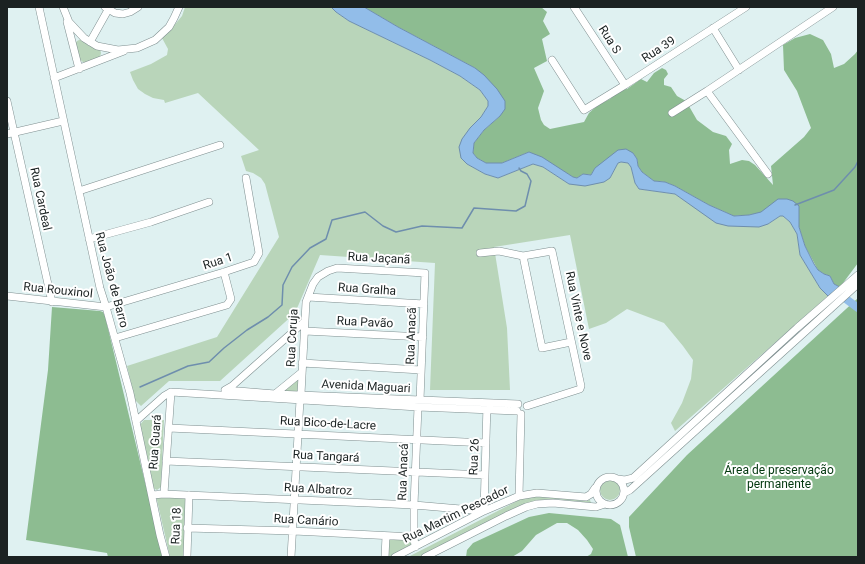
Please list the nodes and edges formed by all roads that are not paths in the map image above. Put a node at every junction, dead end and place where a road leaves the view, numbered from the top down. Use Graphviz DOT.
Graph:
graph roads {
  1 [pos="39,7"];
  2 [pos="62,7"];
  3 [pos="138,7"];
  4 [pos="179,7"];
  5 [pos="574,7"];
  6 [pos="746,7"];
  7 [pos="833,7"];
  8 [pos="107,9"];
  9 [pos="66,16"];
  10 [pos="713,28"];
  11 [pos="87,40"];
  12 [pos="73,42"];
  13 [pos="97,46"];
  14 [pos="128,50"];
  15 [pos="103,60"];
  16 [pos="552,60"];
  17 [pos="79,68"];
  18 [pos="739,70"];
  19 [pos="54,78"];
  20 [pos="625,85"];
  21 [pos="707,90"];
  22 [pos="7,101"];
  23 [pos="672,113"];
  24 [pos="63,120"];
  25 [pos="11,133"];
  26 [pos="220,145"];
  27 [pos="768,174"];
  28 [pos="246,178"];
  29 [pos="79,191"];
  30 [pos="209,202"];
  31 [pos="89,239"];
  32 [pos="480,253"];
  33 [pos="523,256"];
  34 [pos="224,272"];
  35 [pos="425,273"];
  36 [pos="858,275"];
  37 [pos="313,284"];
  38 [pos="854,285"];
  39 [pos="7,296"];
  40 [pos="308,297"];
  41 [pos="52,302"];
  42 [pos="424,304"];
  43 [pos="829,305"];
  44 [pos="106,307"];
  45 [pos="304,322"];
  46 [pos="305,331"];
  47 [pos="423,337"];
  48 [pos="115,338"];
  49 [pos="571,342"];
  50 [pos="302,363"];
  51 [pos="421,370"];
  52 [pos="302,372"];
  53 [pos="171,392"];
  54 [pos="229,392"];
  55 [pos="276,394"];
  56 [pos="301,397"];
  57 [pos="419,404"];
  58 [pos="527,406"];
  59 [pos="487,407"];
  60 [pos="519,410"];
  61 [pos="136,421"];
  62 [pos="169,428"];
  63 [pos="298,433"];
  64 [pos="416,440"];
  65 [pos="486,443"];
  66 [pos="166,461"];
  67 [pos="296,466"];
  68 [pos="415,472"];
  69 [pos="485,475"];
  70 [pos="618,479"];
  71 [pos="595,488"];
  72 [pos="624,493"];
  73 [pos="152,494"];
  74 [pos="164,494"];
  75 [pos="189,495"];
  76 [pos="519,496"];
  77 [pos="295,500"];
  78 [pos="604,504"];
  79 [pos="414,505"];
  80 [pos="484,511"];
  81 [pos="187,528"];
  82 [pos="294,531"];
  83 [pos="386,536"];
  84 [pos="414,537"];
  85 [pos="415,547"];
  86 [pos="166,557"];
  87 [pos="187,557"];
  88 [pos="291,557"];
  89 [pos="385,557"];
  90 [pos="395,557"];
  91 [pos="425,557"];
  1 -- 19 [label="street, Rua João de Barro"];
  2 -- 9 [label="street"];
  3 -- 8 [label="street"];
  4 -- 14 [label="street"];
  5 -- 20 [label="street, Rua S"];
  6 -- 10 [label="street, Rua 39"];
  7 -- 18 [label="street"];
  8 -- 11 [label="street"];
  9 -- 11 [label="street"];
  9 -- 12 [label="street"];
  10 -- 18 [label="street"];
  10 -- 20 [label="street, Rua 39"];
  11 -- 12 [label="street"];
  11 -- 13 [label="street"];
  12 -- 17 [label="street"];
  13 -- 14 [label="street"];
  13 -- 15 [label="street"];
  14 -- 15 [label="street"];
  15 -- 17 [label="street"];
  16 -- 20 [label="street, Rua 39"];
  17 -- 19 [label="street"];
  18 -- 21 [label="street"];
  19 -- 24 [label="street, Rua João de Barro"];
  21 -- 23 [label="street"];
  21 -- 27 [label="street"];
  22 -- 25 [label="street, Rua Cardeal"];
  24 -- 25 [label="street"];
  24 -- 29 [label="street, Rua João de Barro"];
  25 -- 41 [label="street, Rua Cardeal"];
  26 -- 29 [label="street"];
  28 -- 34 [label="street, Rua 1"];
  29 -- 31 [label="street, Rua João de Barro"];
  30 -- 31 [label="street"];
  31 -- 44 [label="street, Rua João de Barro"];
  32 -- 33 [label="street"];
  33 -- 49 [label="street, Rua Vinte e Nove"];
  33 -- 49 [label="street"];
  34 -- 44 [label="street, Rua 1"];
  34 -- 48 [label="street"];
  35 -- 37 [label="street, Rua Jaçanã"];
  35 -- 42 [label="street, Rua Anacã"];
  36 -- 38 [label="street"];
  37 -- 40 [label="street, Rua Coruja"];
  38 -- 43 [label="street"];
  39 -- 41 [label="street, Rua Rouxinol"];
  40 -- 42 [label="street, Rua Gralha"];
  40 -- 45 [label="street, Rua Coruja"];
  41 -- 44 [label="street, Rua Rouxinol"];
  42 -- 47 [label="street, Rua Anacã"];
  43 -- 70 [label="street"];
  43 -- 72 [label="street"];
  44 -- 48 [label="street, Rua João de Barro"];
  45 -- 46 [label="street, Rua Coruja"];
  45 -- 54 [label="street"];
  46 -- 47 [label="street, Rua Pavão"];
  46 -- 50 [label="street, Rua Coruja"];
  47 -- 51 [label="street, Rua Anacã"];
  48 -- 61 [label="street, Rua João de Barro"];
  49 -- 58 [label="street, Rua Vinte e Nove"];
  50 -- 51 [label="street"];
  50 -- 52 [label="street, Rua Coruja"];
  51 -- 57 [label="street, Rua Anacã"];
  52 -- 55 [label="street"];
  52 -- 56 [label="street, Rua Coruja"];
  53 -- 54 [label="street, Avenida Maguari"];
  53 -- 61 [label="street"];
  53 -- 62 [label="street, Rua Guará"];
  54 -- 55 [label="street, Avenida Maguari"];
  54 -- 56 [label="street, Avenida Maguari"];
  55 -- 56 [label="street, Avenida Maguari"];
  56 -- 57 [label="street, Avenida Maguari"];
  56 -- 63 [label="street, Rua Coruja"];
  57 -- 59 [label="street, Avenida Maguari"];
  57 -- 64 [label="street, Rua Anacá"];
  58 -- 60 [label="street, Avenida Maguari"];
  59 -- 60 [label="street, Avenida Maguari"];
  59 -- 65 [label="street, Rua 26"];
  60 -- 76 [label="street"];
  61 -- 73 [label="street, Rua João de Barro"];
  62 -- 63 [label="street, Rua Bico-de-Lacre"];
  62 -- 66 [label="street, Rua Guará"];
  63 -- 64 [label="street, Rua Bico-de-Lacre"];
  63 -- 67 [label="street, Rua Coruja"];
  64 -- 65 [label="street, Rua Bico-de-Lacre"];
  64 -- 68 [label="street, Rua Anacá"];
  65 -- 69 [label="street, Rua 26"];
  66 -- 67 [label="street, Rua Tangará"];
  66 -- 74 [label="street, Rua Guará"];
  67 -- 68 [label="street, Rua Tangará"];
  67 -- 77 [label="street, Rua Coruja"];
  68 -- 69 [label="street, Rua Tangará"];
  68 -- 79 [label="street, Rua Anacá"];
  69 -- 80 [label="street, Rua 26"];
  70 -- 71 [label="street, Rua Martim Pescador"];
  70 -- 72 [label="street"];
  71 -- 76 [label="street, Rua Martim Pescador"];
  71 -- 78 [label="street"];
  72 -- 78 [label="street, Rua Martim Pescador"];
  73 -- 74 [label="street, Rua Albatroz"];
  73 -- 86 [label="street, Rua João de Barro"];
  74 -- 75 [label="street, Rua Albatroz"];
  75 -- 77 [label="street, Rua Albatroz"];
  75 -- 81 [label="street, Rua 18"];
  76 -- 80 [label="street, Rua Martim Pescador"];
  77 -- 79 [label="street, Rua Albatroz"];
  77 -- 82 [label="street, Rua Coruja"];
  78 -- 91 [label="street, Rua Martim Pescador"];
  79 -- 80 [label="street, Rua Albatroz"];
  79 -- 84 [label="street, Rua Anacá"];
  80 -- 85 [label="street, Rua Martim Pescador"];
  81 -- 82 [label="street, Rua Canário"];
  81 -- 87 [label="street, Rua 18"];
  82 -- 83 [label="street, Rua Canário"];
  82 -- 88 [label="street, Rua Coruja"];
  83 -- 84 [label="street, Rua Canário"];
  83 -- 89 [label="street"];
  84 -- 85 [label="street"];
  85 -- 90 [label="street, Rua Martim Pescador"];
}
